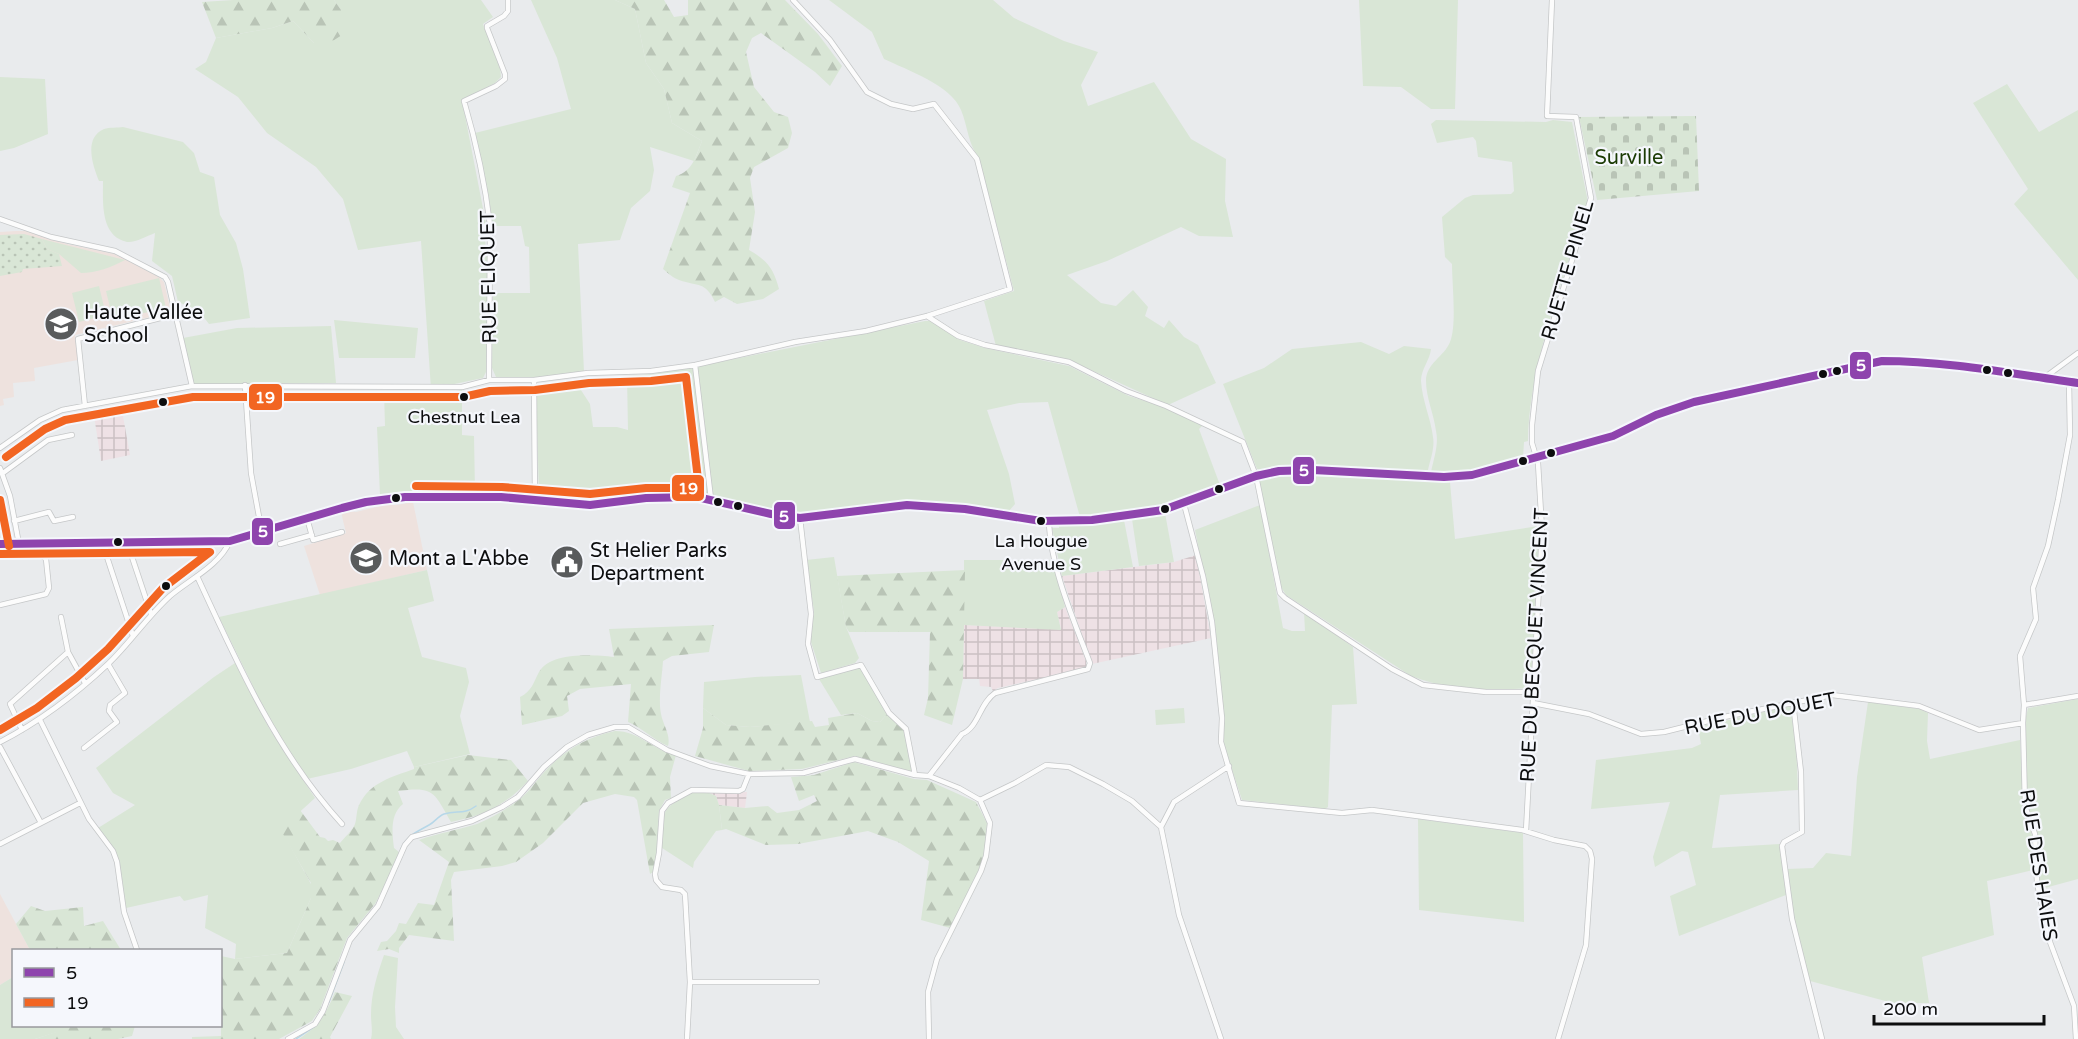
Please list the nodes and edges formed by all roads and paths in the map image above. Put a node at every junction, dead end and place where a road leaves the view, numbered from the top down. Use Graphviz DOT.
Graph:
graph roads {
  1 [pos="508,0"];
  2 [pos="793,0"];
  3 [pos="1552,0"];
  4 [pos="0,219"];
  5 [pos="176,314"];
  6 [pos="927,316"];
  7 [pos="2078,353"];
  8 [pos="695,364"];
  9 [pos="2044,378"];
  10 [pos="489,380"];
  11 [pos="534,380"];
  12 [pos="2069,382"];
  13 [pos="2078,383"];
  14 [pos="245,385"];
  15 [pos="192,386"];
  16 [pos="85,406"];
  17 [pos="72,435"];
  18 [pos="0,448"];
  19 [pos="1536,458"];
  20 [pos="1,470"];
  21 [pos="1256,476"];
  22 [pos="711,499"];
  23 [pos="535,501"];
  24 [pos="1184,504"];
  25 [pos="73,517"];
  26 [pos="308,518"];
  27 [pos="800,518"];
  28 [pos="14,521"];
  29 [pos="1049,521"];
  30 [pos="342,532"];
  31 [pos="262,533"];
  32 [pos="312,535"];
  33 [pos="230,542"];
  34 [pos="0,544"];
  35 [pos="19,544"];
  36 [pos="280,544"];
  37 [pos="106,554"];
  38 [pos="131,554"];
  39 [pos="0,555"];
  40 [pos="197,576"];
  41 [pos="0,605"];
  42 [pos="151,614"];
  43 [pos="61,617"];
  44 [pos="134,636"];
  45 [pos="68,652"];
  46 [pos="108,664"];
  47 [pos="85,683"];
  48 [pos="1534,692"];
  49 [pos="2078,696"];
  50 [pos="1793,702"];
  51 [pos="1533,703"];
  52 [pos="2024,705"];
  53 [pos="40,720"];
  54 [pos="2023,723"];
  55 [pos="22,730"];
  56 [pos="0,744"];
  57 [pos="84,747"];
  58 [pos="1228,766"];
  59 [pos="749,774"];
  60 [pos="915,775"];
  61 [pos="928,776"];
  62 [pos="980,800"];
  63 [pos="80,803"];
  64 [pos="41,823"];
  65 [pos="342,824"];
  66 [pos="1161,827"];
  67 [pos="1526,831"];
  68 [pos="0,844"];
  69 [pos="136,949"];
  70 [pos="690,982"];
  71 [pos="817,982"];
  72 [pos="288,1039"];
  73 [pos="687,1039"];
  74 [pos="929,1039"];
  75 [pos="1221,1039"];
  76 [pos="1558,1039"];
  77 [pos="1822,1039"];
  78 [pos="2076,1039"];
  1 -- 10 [label="street, RUE FLIQUET"];
  2 -- 6 [label="street"];
  3 -- 19 [label="street, RUETTE PINEL"];
  4 -- 5 [label="street"];
  5 -- 15 [label="street"];
  5 -- 16 [label="street"];
  6 -- 8 [label="street"];
  6 -- 21 [label="street"];
  7 -- 9 [label="street"];
  8 -- 11 [label="street"];
  8 -- 22 [label="street"];
  9 -- 12 [label="main road"];
  9 -- 19 [label="main road"];
  10 -- 11 [label="street"];
  10 -- 14 [label="street"];
  11 -- 23 [label="street"];
  12 -- 13 [label="main road"];
  12 -- 52 [label="street, RUE DES HAIES"];
  14 -- 15 [label="street"];
  14 -- 31 [label="street"];
  15 -- 16 [label="street"];
  16 -- 18 [label="street"];
  17 -- 20 [label="street"];
  19 -- 21 [label="main road"];
  19 -- 48 [label="street, RUE DU BECQUET VINCENT"];
  20 -- 28 [label="street"];
  21 -- 24 [label="main road"];
  21 -- 48 [label="street"];
  22 -- 23 [label="main road"];
  22 -- 27 [label="main road"];
  23 -- 26 [label="main road"];
  24 -- 29 [label="main road"];
  24 -- 58 [label="street"];
  25 -- 28 [label="street"];
  26 -- 31 [label="main road"];
  26 -- 32 [label="street"];
  27 -- 29 [label="main road"];
  27 -- 60 [label="street"];
  28 -- 35 [label="street"];
  29 -- 61 [label="street"];
  30 -- 32 [label="street"];
  31 -- 33 [label="main road"];
  32 -- 36 [label="street"];
  33 -- 35 [label="main road"];
  33 -- 40 [label="street"];
  34 -- 35 [label="main road"];
  37 -- 44 [label="street"];
  38 -- 42 [label="street"];
  39 -- 41 [label="street"];
  40 -- 42 [label="street"];
  40 -- 65 [label="street"];
  42 -- 44 [label="street"];
  43 -- 45 [label="street"];
  44 -- 46 [label="street"];
  45 -- 47 [label="street"];
  45 -- 55 [label="street"];
  46 -- 47 [label="street"];
  46 -- 57 [label="street"];
  47 -- 53 [label="street"];
  48 -- 51 [label="street, RUE DU BECQUET VINCENT"];
  49 -- 52 [label="street"];
  50 -- 51 [label="street, RUE DU DOUET"];
  50 -- 54 [label="street, RUE DU DOUET"];
  50 -- 77 [label="street"];
  51 -- 67 [label="street, RUE DU BECQUET VINCENT"];
  52 -- 54 [label="street, RUE DES HAIES"];
  53 -- 55 [label="street"];
  53 -- 63 [label="street"];
  54 -- 78 [label="street, RUE DES HAIES"];
  55 -- 56 [label="street"];
  56 -- 64 [label="street"];
  58 -- 66 [label="street"];
  58 -- 67 [label="street"];
  59 -- 60 [label="street"];
  59 -- 70 [label="street"];
  59 -- 72 [label="street"];
  60 -- 61 [label="street"];
  61 -- 62 [label="street"];
  62 -- 66 [label="street"];
  62 -- 74 [label="street"];
  63 -- 64 [label="street"];
  63 -- 69 [label="street"];
  64 -- 68 [label="street"];
  66 -- 75 [label="street"];
  67 -- 76 [label="street"];
  70 -- 71 [label="street"];
  70 -- 73 [label="street"];
}
